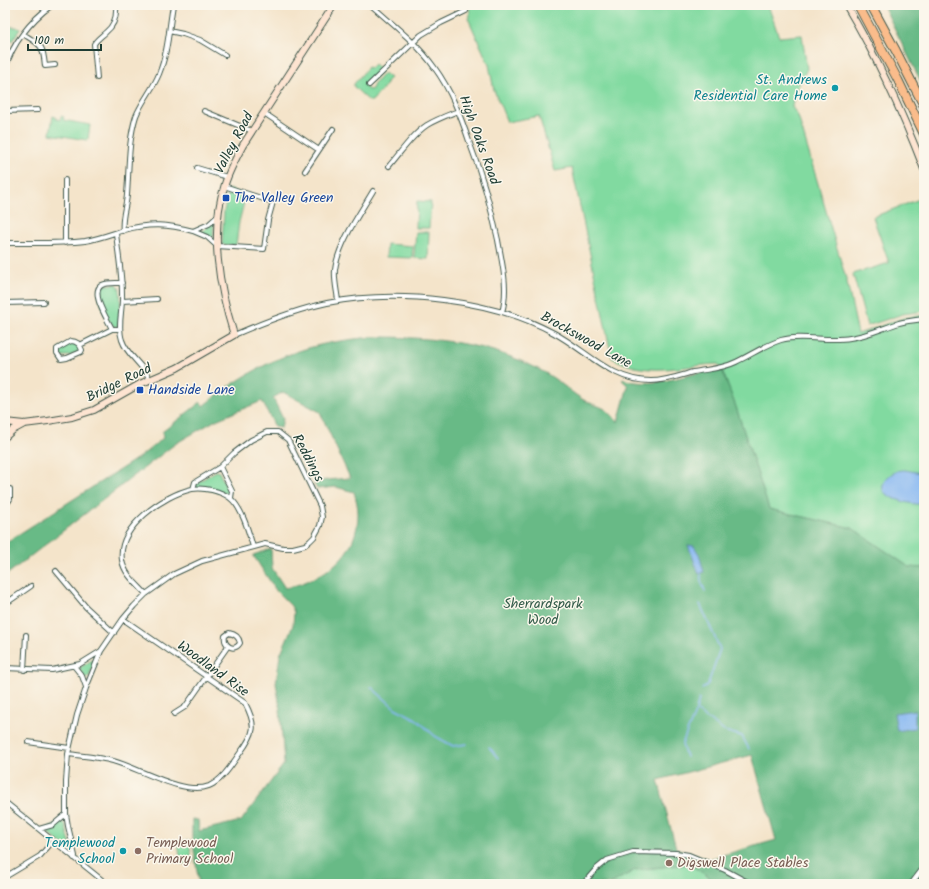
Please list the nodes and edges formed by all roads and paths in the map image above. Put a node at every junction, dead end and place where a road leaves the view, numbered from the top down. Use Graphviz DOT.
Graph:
graph roads {
  1 [pos="52,5"];
  2 [pos="116,5"];
  3 [pos="173,5"];
  4 [pos="334,5"];
  5 [pos="372,5"];
  6 [pos="468,5"];
  7 [pos="846,5"];
  8 [pos="858,5"];
  9 [pos="871,5"];
  10 [pos="169,31"];
  11 [pos="23,34"];
  12 [pos="413,42"];
  13 [pos="225,55"];
  14 [pos="55,65"];
  15 [pos="5,69"];
  16 [pos="97,78"];
  17 [pos="369,85"];
  18 [pos="924,106"];
  19 [pos="38,110"];
  20 [pos="5,111"];
  21 [pos="204,111"];
  22 [pos="458,111"];
  23 [pos="264,113"];
  24 [pos="333,129"];
  25 [pos="252,131"];
  26 [pos="924,134"];
  27 [pos="319,150"];
  28 [pos="389,166"];
  29 [pos="197,168"];
  30 [pos="924,169"];
  31 [pos="305,171"];
  32 [pos="227,178"];
  33 [pos="65,180"];
  34 [pos="224,186"];
  35 [pos="373,191"];
  36 [pos="219,215"];
  37 [pos="123,231"];
  38 [pos="193,231"];
  39 [pos="116,233"];
  40 [pos="5,243"];
  41 [pos="65,243"];
  42 [pos="217,246"];
  43 [pos="122,283"];
  44 [pos="158,299"];
  45 [pos="122,301"];
  46 [pos="338,301"];
  47 [pos="44,302"];
  48 [pos="5,303"];
  49 [pos="502,312"];
  50 [pos="924,318"];
  51 [pos="112,329"];
  52 [pos="120,329"];
  53 [pos="234,335"];
  54 [pos="80,345"];
  55 [pos="150,380"];
  56 [pos="5,422"];
  57 [pos="24,424"];
  58 [pos="5,438"];
  59 [pos="220,467"];
  60 [pos="10,489"];
  61 [pos="193,489"];
  62 [pos="231,498"];
  63 [pos="5,502"];
  64 [pos="253,547"];
  65 [pos="56,571"];
  66 [pos="31,586"];
  67 [pos="146,594"];
  68 [pos="5,604"];
  69 [pos="123,619"];
  70 [pos="114,633"];
  71 [pos="26,635"];
  72 [pos="228,646"];
  73 [pos="101,651"];
  74 [pos="74,666"];
  75 [pos="5,668"];
  76 [pos="24,670"];
  77 [pos="207,676"];
  78 [pos="86,688"];
  79 [pos="174,714"];
  80 [pos="28,742"];
  81 [pos="69,748"];
  82 [pos="68,754"];
  83 [pos="5,802"];
  84 [pos="66,814"];
  85 [pos="39,829"];
  86 [pos="53,841"];
  87 [pos="74,858"];
  88 [pos="924,868"];
  89 [pos="5,877"];
  90 [pos="107,884"];
  91 [pos="583,884"];
  92 [pos="751,884"];
  93 [pos="911,884"];
  1 -- 11 [label="street"];
  2 -- 16 [label="street"];
  3 -- 10 [label="street"];
  4 -- 23 [label="main road, Valley Road"];
  5 -- 12 [label="street, High Oaks Road"];
  6 -- 12 [label="street"];
  7 -- 30 [label="main road"];
  8 -- 26 [label="highway"];
  9 -- 18 [label="highway"];
  10 -- 13 [label="street"];
  10 -- 37 [label="street"];
  11 -- 14 [label="street"];
  11 -- 15 [label="street"];
  12 -- 17 [label="street"];
  12 -- 22 [label="street, High Oaks Road"];
  19 -- 20 [label="street"];
  21 -- 25 [label="street"];
  22 -- 28 [label="street"];
  22 -- 49 [label="street, High Oaks Road"];
  23 -- 25 [label="main road, Valley Road"];
  23 -- 27 [label="street"];
  24 -- 27 [label="street"];
  25 -- 32 [label="main road, Valley Road"];
  27 -- 31 [label="street"];
  29 -- 32 [label="street"];
  32 -- 34 [label="main road, Valley Road"];
  33 -- 41 [label="street"];
  34 -- 36 [label="main road, Valley Road"];
  34 -- 42 [label="street"];
  35 -- 46 [label="street"];
  36 -- 38 [label="street"];
  36 -- 42 [label="main road, Valley Road"];
  37 -- 38 [label="street"];
  37 -- 39 [label="street"];
  38 -- 42 [label="street"];
  39 -- 41 [label="street"];
  39 -- 43 [label="street"];
  40 -- 41 [label="street"];
  42 -- 53 [label="main road, Valley Road"];
  43 -- 45 [label="street"];
  43 -- 51 [label="street"];
  44 -- 45 [label="street"];
  45 -- 52 [label="street"];
  46 -- 49 [label="street, Brockswood Lane"];
  46 -- 53 [label="street, Brockswood Lane"];
  47 -- 48 [label="street"];
  49 -- 50 [label="street, Brockswood Lane"];
  51 -- 52 [label="street"];
  51 -- 54 [label="street"];
  52 -- 55 [label="street"];
  53 -- 55 [label="main road, Bridge Road"];
  54 -- 54 [label="street"];
  55 -- 57 [label="main road, Bridge Road"];
  56 -- 57 [label="main road, Bridge Road"];
  57 -- 58 [label="main road"];
  59 -- 61 [label="street, Reddings"];
  59 -- 62 [label="street"];
  59 -- 64 [label="street, Reddings"];
  60 -- 63 [label="street"];
  61 -- 62 [label="street"];
  61 -- 67 [label="street"];
  62 -- 64 [label="street"];
  64 -- 67 [label="street"];
  65 -- 70 [label="street"];
  66 -- 68 [label="street"];
  67 -- 69 [label="street"];
  69 -- 70 [label="street"];
  69 -- 77 [label="street, Woodland Rise"];
  70 -- 73 [label="street"];
  71 -- 76 [label="street"];
  72 -- 77 [label="street"];
  73 -- 74 [label="street"];
  73 -- 78 [label="street"];
  74 -- 76 [label="street"];
  74 -- 78 [label="street"];
  75 -- 76 [label="street"];
  77 -- 79 [label="street"];
  77 -- 82 [label="street, Woodland Rise"];
  78 -- 81 [label="street"];
  80 -- 81 [label="street"];
  81 -- 82 [label="street"];
  82 -- 84 [label="street"];
  83 -- 85 [label="street"];
  84 -- 85 [label="street"];
  84 -- 87 [label="street"];
  85 -- 86 [label="street"];
  86 -- 87 [label="street"];
  86 -- 89 [label="street"];
  87 -- 90 [label="street"];
  88 -- 93 [label="street"];
  91 -- 92 [label="street"];
}
